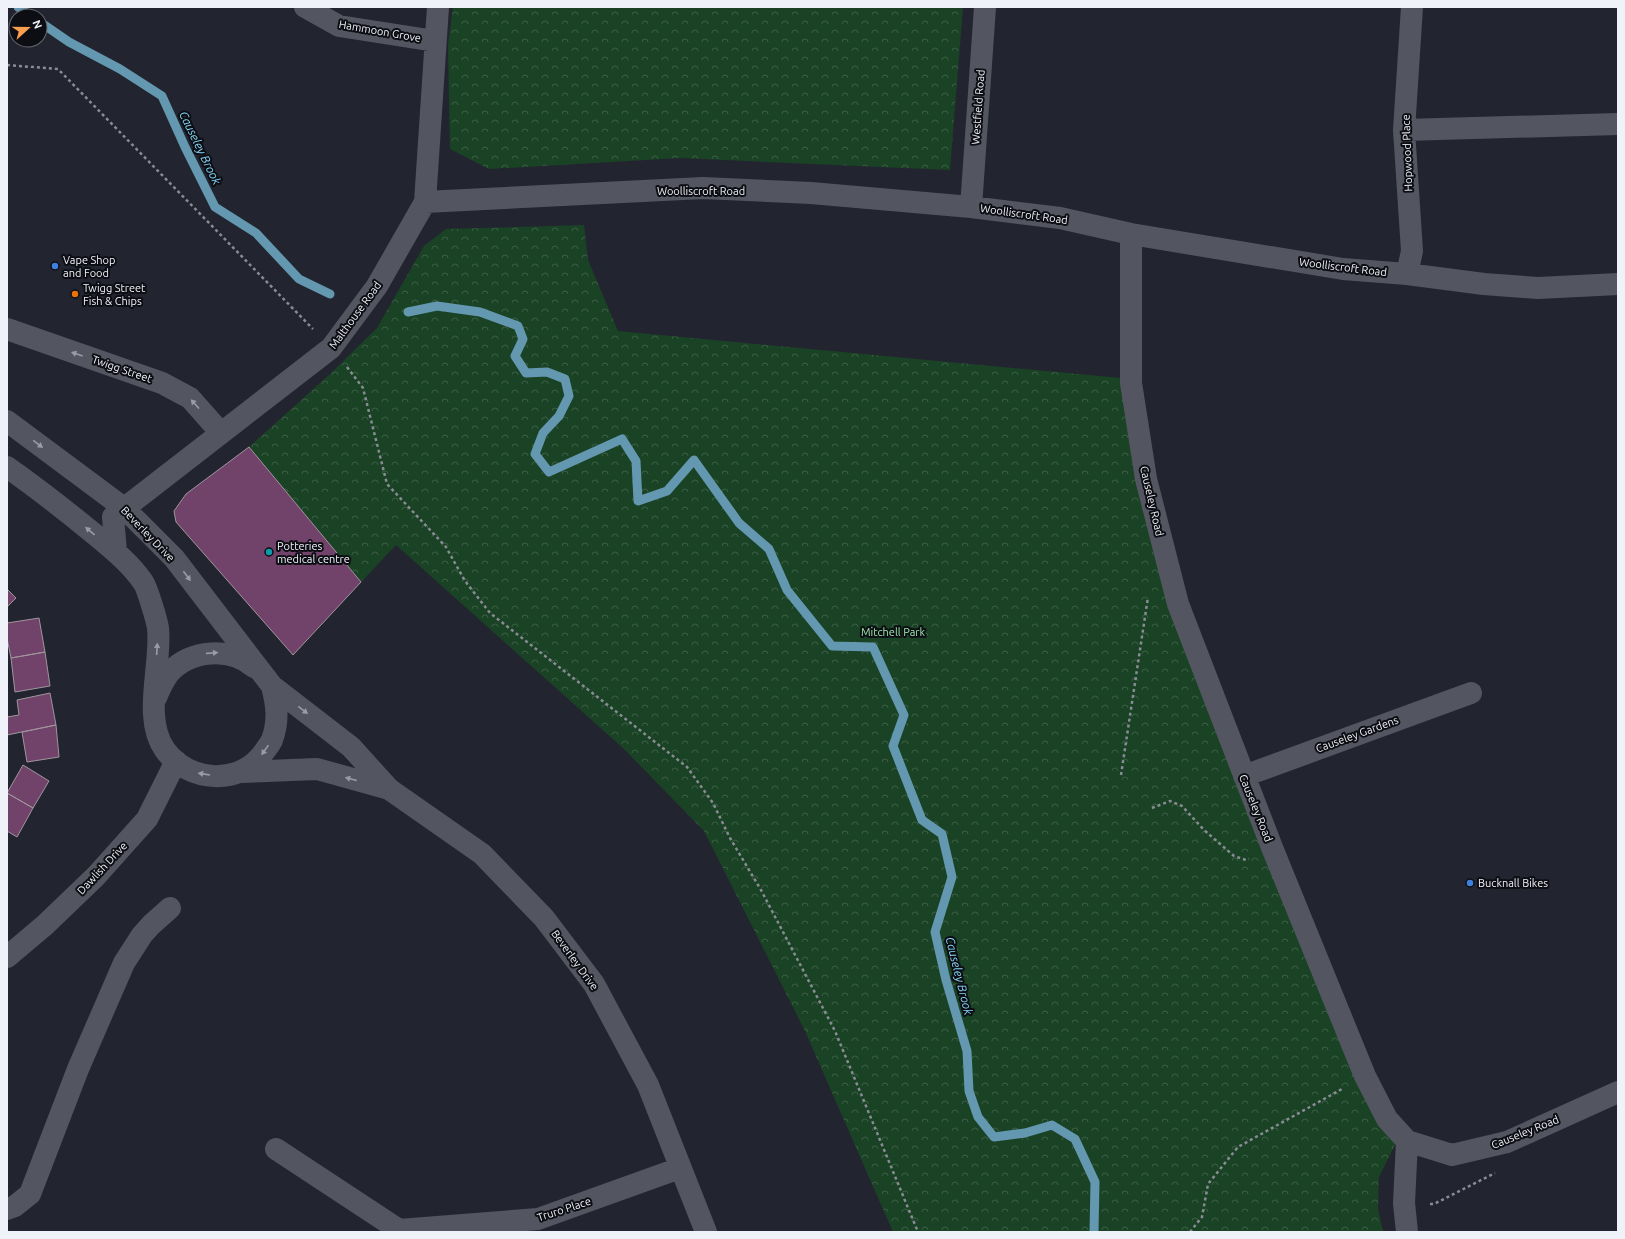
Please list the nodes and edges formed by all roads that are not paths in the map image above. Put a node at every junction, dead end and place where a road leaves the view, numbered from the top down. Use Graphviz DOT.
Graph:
graph roads {
  1 [pos="305,7"];
  2 [pos="438,7"];
  3 [pos="985,7"];
  4 [pos="1412,7"];
  5 [pos="435,41"];
  6 [pos="1618,124"];
  7 [pos="1404,130"];
  8 [pos="425,202"];
  9 [pos="971,207"];
  10 [pos="1131,234"];
  11 [pos="1407,274"];
  12 [pos="1618,284"];
  13 [pos="7,329"];
  14 [pos="7,421"];
  15 [pos="221,433"];
  16 [pos="7,467"];
  17 [pos="124,508"];
  18 [pos="116,552"];
  19 [pos="267,680"];
  20 [pos="1470,693"];
  21 [pos="154,702"];
  22 [pos="176,761"];
  23 [pos="242,772"];
  24 [pos="1244,776"];
  25 [pos="389,789"];
  26 [pos="170,908"];
  27 [pos="7,957"];
  28 [pos="1618,1092"];
  29 [pos="1407,1141"];
  30 [pos="276,1149"];
  31 [pos="680,1168"];
  32 [pos="7,1209"];
  33 [pos="706,1232"];
  34 [pos="1407,1232"];
  1 -- 5 [label="street, Hammoon Grove"];
  2 -- 5 [label="street, Malthouse Road"];
  3 -- 9 [label="street, Westfield Road"];
  4 -- 7 [label="street, Hopwood Place"];
  5 -- 8 [label="street, Malthouse Road"];
  6 -- 7 [label="street"];
  7 -- 11 [label="street, Hopwood Place"];
  8 -- 9 [label="street, Woolliscroft Road"];
  8 -- 15 [label="street, Malthouse Road"];
  9 -- 10 [label="street, Woolliscroft Road"];
  10 -- 11 [label="street, Woolliscroft Road"];
  10 -- 24 [label="street, Causeley Road"];
  11 -- 12 [label="street, Woolliscroft Road"];
  15 -- 13 [label="street, Twigg Street, one-way"];
  14 -- 17 [label="street, Beverley Drive, one-way"];
  15 -- 17 [label="street, Malthouse Road"];
  18 -- 16 [label="street, one-way"];
  17 -- 18 [label="street, Malthouse Road"];
  17 -- 19 [label="street, Beverley Drive, one-way"];
  21 -- 18 [label="street, one-way"];
  21 -- 19 [label="street, one-way"];
  19 -- 23 [label="street, one-way"];
  19 -- 25 [label="street, Beverley Drive, one-way"];
  20 -- 24 [label="street, Causeley Gardens"];
  21 -- 22 [label="street"];
  23 -- 22 [label="street, one-way"];
  22 -- 27 [label="street, Dawlish Drive"];
  25 -- 23 [label="street, Beverley Drive, one-way"];
  24 -- 29 [label="street, Causeley Road"];
  25 -- 31 [label="street, Beverley Drive"];
  26 -- 32 [label="street"];
  28 -- 29 [label="street, Causeley Road"];
  29 -- 34 [label="street"];
  30 -- 31 [label="street, Truro Place"];
  31 -- 33 [label="street, Beverley Drive"];
}
